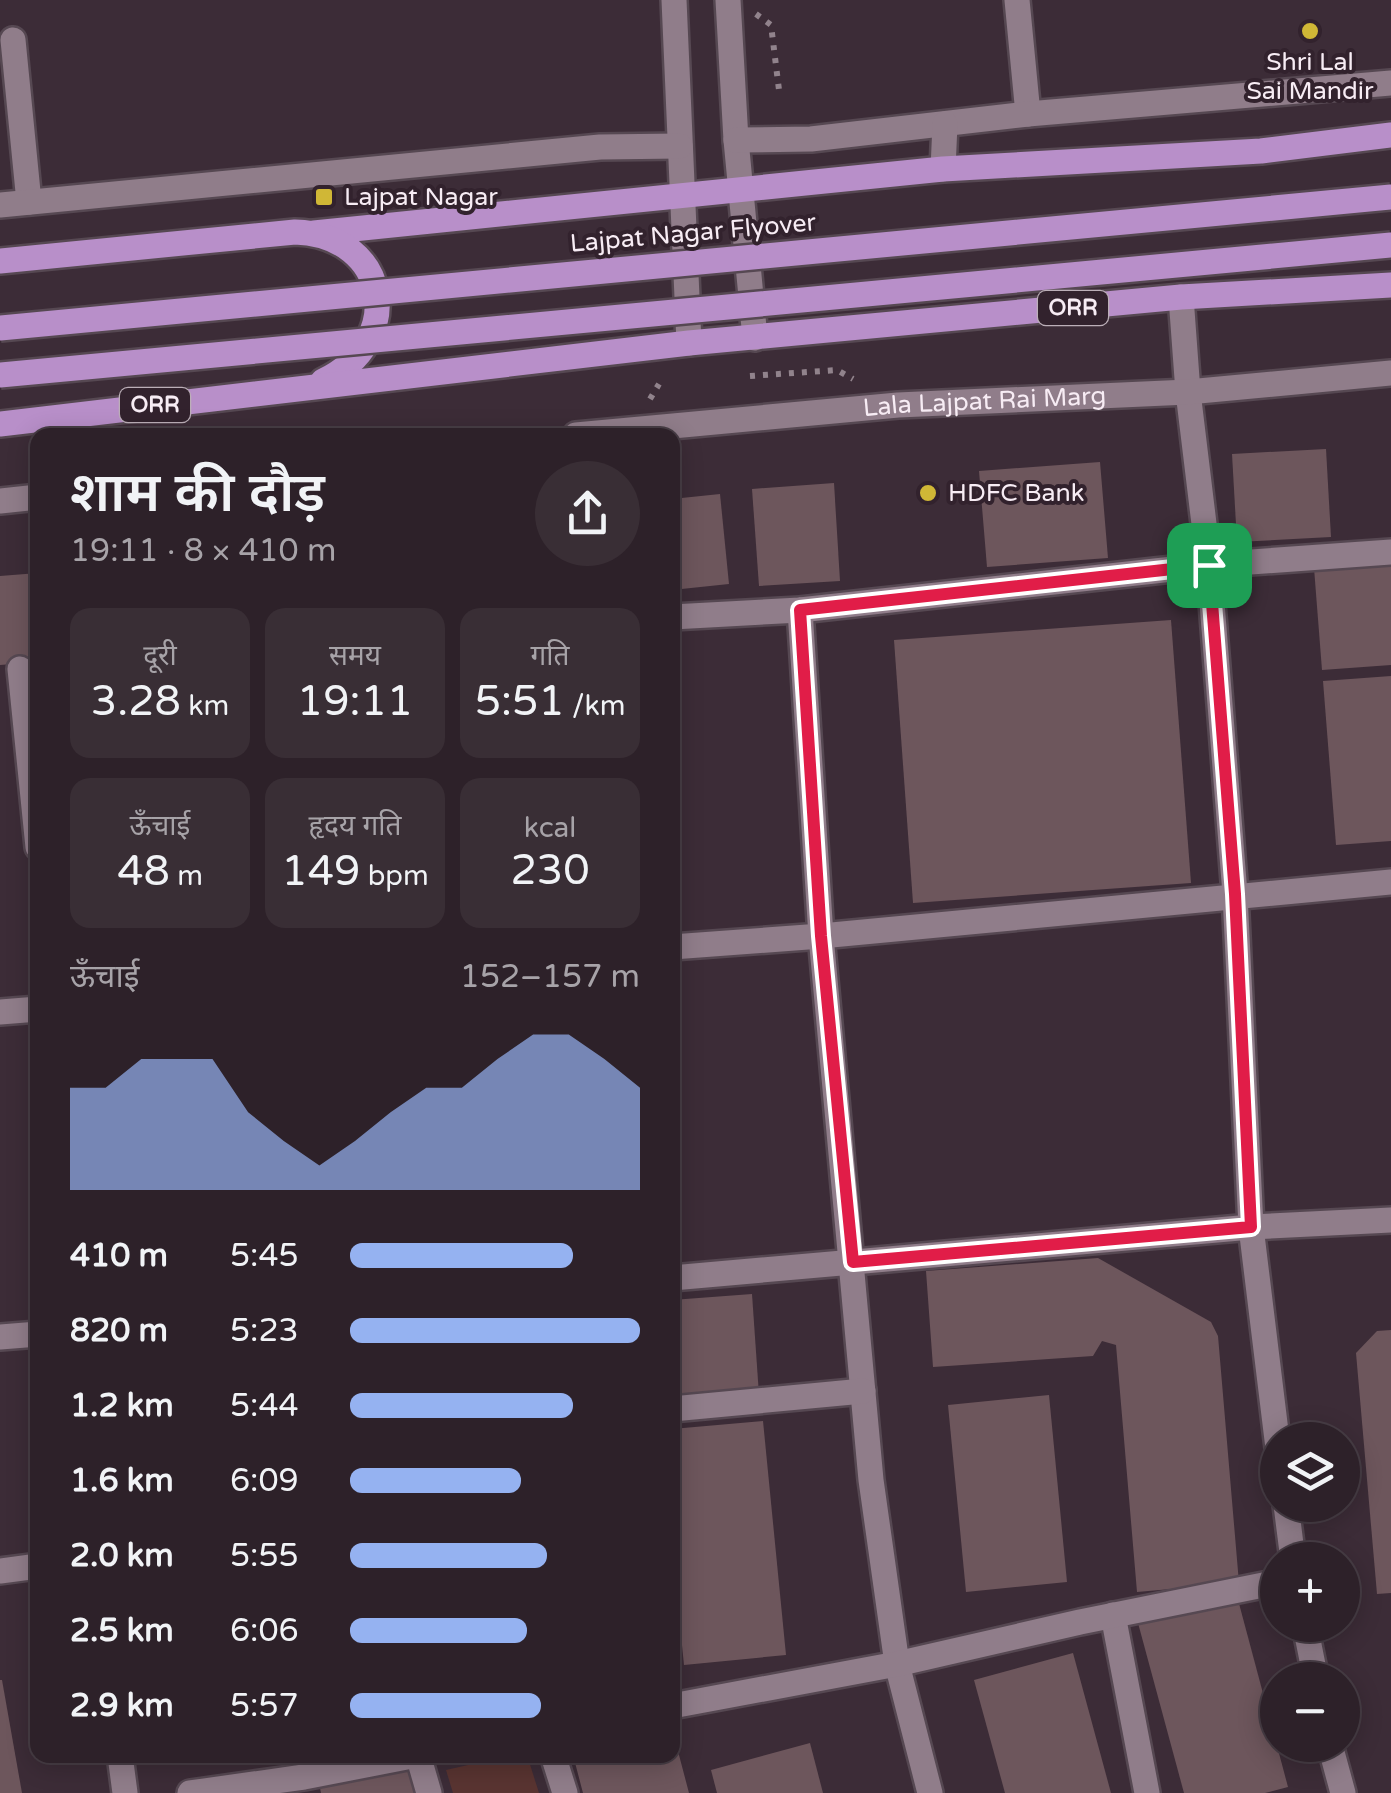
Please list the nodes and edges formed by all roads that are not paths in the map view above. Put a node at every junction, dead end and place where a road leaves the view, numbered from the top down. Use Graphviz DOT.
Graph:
graph roads {
  1 [pos="674,0"];
  2 [pos="728,0"];
  3 [pos="1017,0"];
  4 [pos="14,40"];
  5 [pos="1391,82"];
  6 [pos="1028,114"];
  7 [pos="945,124"];
  8 [pos="1391,135"];
  9 [pos="11,140"];
  10 [pos="736,140"];
  11 [pos="680,146"];
  12 [pos="943,170"];
  13 [pos="741,191"];
  14 [pos="682,197"];
  15 [pos="1391,197"];
  16 [pos="29,202"];
  17 [pos="0,205"];
  18 [pos="314,232"];
  19 [pos="1391,245"];
  20 [pos="0,261"];
  21 [pos="1391,285"];
  22 [pos="1181,298"];
  23 [pos="0,328"];
  24 [pos="756,338"];
  25 [pos="689,343"];
  26 [pos="1391,373"];
  27 [pos="0,375"];
  28 [pos="310,387"];
  29 [pos="1188,392"];
  30 [pos="0,424"];
  31 [pos="649,428"];
  32 [pos="30,497"];
  33 [pos="0,501"];
  34 [pos="1391,552"];
  35 [pos="1209,565"];
  36 [pos="800,610"];
  37 [pos="680,617"];
  38 [pos="19,669"];
  39 [pos="30,772"];
  40 [pos="1391,882"];
  41 [pos="1235,894"];
  42 [pos="821,936"];
  43 [pos="680,946"];
  44 [pos="30,1010"];
  45 [pos="0,1012"];
  46 [pos="1391,1220"];
  47 [pos="1251,1227"];
  48 [pos="853,1262"];
  49 [pos="680,1277"];
  50 [pos="30,1335"];
  51 [pos="0,1337"];
  52 [pos="863,1391"];
  53 [pos="680,1408"];
  54 [pos="1275,1422"];
  55 [pos="30,1567"];
  56 [pos="0,1571"];
  57 [pos="1260,1586"];
  58 [pos="1113,1615"];
  59 [pos="896,1664"];
  60 [pos="680,1700"];
  61 [pos="1334,1762"];
  62 [pos="121,1763"];
  63 [pos="373,1763"];
  64 [pos="420,1763"];
  65 [pos="556,1763"];
  66 [pos="305,1775"];
  67 [pos="126,1793"];
  68 [pos="190,1793"];
  69 [pos="429,1793"];
  70 [pos="565,1793"];
  71 [pos="930,1793"];
  72 [pos="1147,1793"];
  73 [pos="1342,1793"];
  1 -- 11 [label="street"];
  2 -- 10 [label="street"];
  3 -- 6 [label="street"];
  4 -- 9 [label="street"];
  5 -- 6 [label="street"];
  6 -- 7 [label="street"];
  7 -- 10 [label="street"];
  7 -- 12 [label="street"];
  8 -- 12 [label="main road"];
  9 -- 16 [label="street"];
  10 -- 13 [label="street"];
  11 -- 14 [label="street"];
  11 -- 16 [label="street"];
  12 -- 13 [label="main road"];
  13 -- 14 [label="main road"];
  13 -- 24 [label="street"];
  14 -- 18 [label="main road"];
  14 -- 25 [label="street"];
  15 -- 23 [label="main road, Lajpat Nagar Flyover, bridge"];
  16 -- 17 [label="street"];
  18 -- 20 [label="main road"];
  18 -- 28 [label="main road"];
  19 -- 27 [label="main road, bridge"];
  21 -- 22 [label="main road, ORR"];
  22 -- 24 [label="main road, ORR"];
  22 -- 29 [label="street"];
  24 -- 25 [label="main road"];
  25 -- 28 [label="main road"];
  26 -- 29 [label="street, Lala Lajpat Rai Marg"];
  28 -- 30 [label="main road, ORR"];
  29 -- 31 [label="street, Lala Lajpat Rai Marg"];
  29 -- 35 [label="street"];
  32 -- 33 [label="street"];
  34 -- 35 [label="street"];
  35 -- 36 [label="street"];
  35 -- 41 [label="street"];
  36 -- 37 [label="street"];
  36 -- 42 [label="street"];
  38 -- 39 [label="street"];
  40 -- 41 [label="street"];
  41 -- 42 [label="street"];
  41 -- 47 [label="street"];
  42 -- 43 [label="street"];
  42 -- 48 [label="street"];
  44 -- 45 [label="street"];
  46 -- 47 [label="street"];
  47 -- 48 [label="street"];
  47 -- 54 [label="street"];
  48 -- 49 [label="street"];
  48 -- 52 [label="street"];
  50 -- 51 [label="street"];
  52 -- 53 [label="street"];
  52 -- 59 [label="street"];
  55 -- 56 [label="street"];
  57 -- 58 [label="street"];
  58 -- 59 [label="street"];
  58 -- 72 [label="street"];
  59 -- 60 [label="street"];
  59 -- 71 [label="street"];
  61 -- 73 [label="street"];
  62 -- 67 [label="street"];
  63 -- 66 [label="street"];
  64 -- 69 [label="street"];
  65 -- 70 [label="street"];
  66 -- 68 [label="street"];
}
